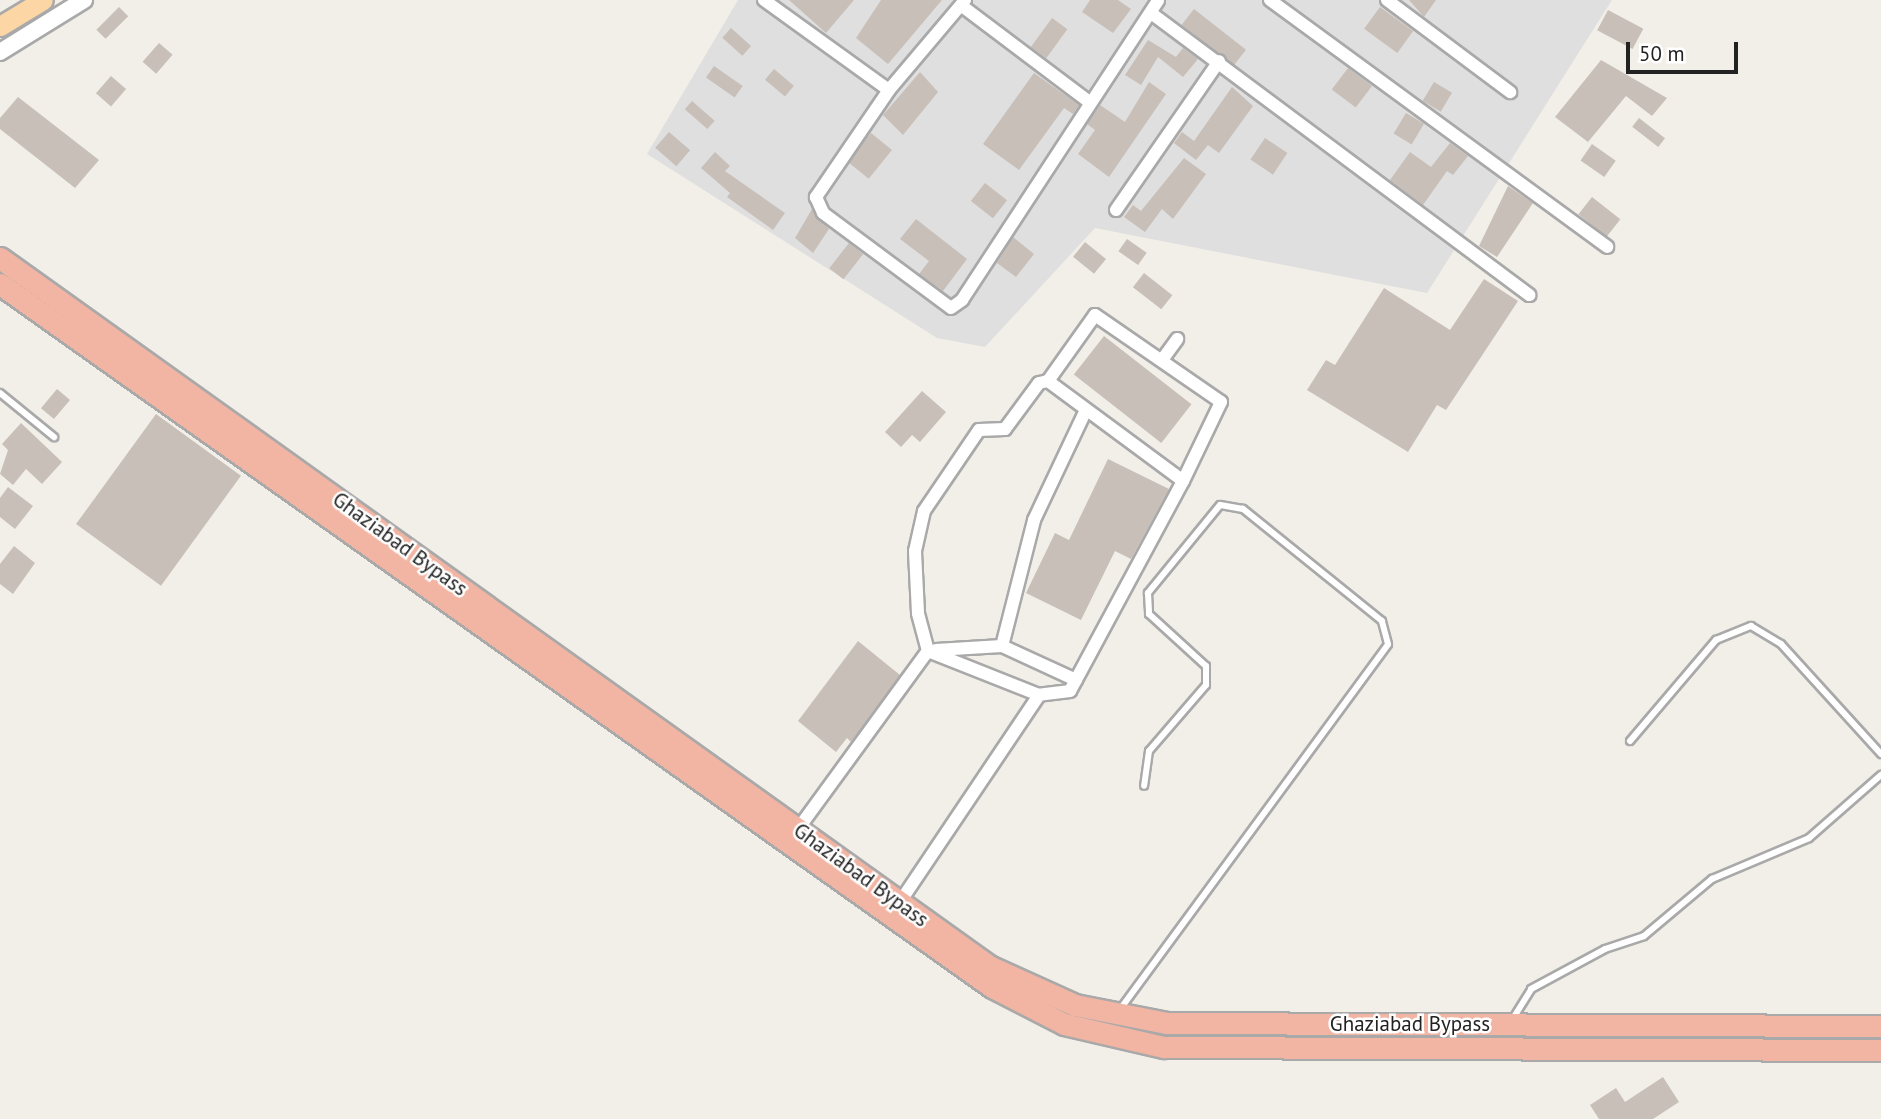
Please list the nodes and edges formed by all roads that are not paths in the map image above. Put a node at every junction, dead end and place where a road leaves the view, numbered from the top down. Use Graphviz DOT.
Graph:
graph roads {
  1 [pos="43,0"];
  2 [pos="85,0"];
  3 [pos="764,0"];
  4 [pos="1158,0"];
  5 [pos="1270,0"];
  6 [pos="1387,0"];
  7 [pos="963,3"];
  8 [pos="1151,13"];
  9 [pos="0,26"];
  10 [pos="0,52"];
  11 [pos="1219,61"];
  12 [pos="889,90"];
  13 [pos="1510,92"];
  14 [pos="1088,101"];
  15 [pos="1116,211"];
  16 [pos="1607,247"];
  17 [pos="0,258"];
  18 [pos="0,284"];
  19 [pos="1529,295"];
  20 [pos="1177,339"];
  21 [pos="1162,360"];
  22 [pos="1048,381"];
  23 [pos="0,393"];
  24 [pos="1086,412"];
  25 [pos="54,436"];
  26 [pos="1182,481"];
  27 [pos="1002,646"];
  28 [pos="928,651"];
  29 [pos="1076,680"];
  30 [pos="1039,695"];
  31 [pos="1630,741"];
  32 [pos="1881,754"];
  33 [pos="1881,775"];
  34 [pos="715,780"];
  35 [pos="1143,786"];
  36 [pos="798,829"];
  37 [pos="900,902"];
  38 [pos="1117,1014"];
  39 [pos="1510,1025"];
  40 [pos="1881,1026"];
  41 [pos="1881,1050"];
  1 -- 9 [label="main road"];
  2 -- 10 [label="street"];
  3 -- 12 [label="street"];
  4 -- 8 [label="street"];
  5 -- 16 [label="street"];
  6 -- 13 [label="street"];
  7 -- 12 [label="street"];
  7 -- 14 [label="street"];
  8 -- 11 [label="street"];
  8 -- 14 [label="street"];
  11 -- 15 [label="street"];
  11 -- 19 [label="street"];
  12 -- 14 [label="street"];
  17 -- 34 [label="highway, Ghaziabad Bypass"];
  18 -- 34 [label="highway, Ghaziabad Bypass"];
  20 -- 21 [label="street"];
  21 -- 22 [label="street"];
  21 -- 26 [label="street"];
  22 -- 24 [label="street"];
  22 -- 28 [label="street"];
  23 -- 25 [label="lane"];
  24 -- 26 [label="street"];
  24 -- 27 [label="street"];
  26 -- 29 [label="street"];
  27 -- 28 [label="street"];
  27 -- 29 [label="street"];
  28 -- 30 [label="street"];
  28 -- 36 [label="street"];
  29 -- 30 [label="street"];
  30 -- 37 [label="street"];
  31 -- 32 [label="lane"];
  33 -- 39 [label="lane"];
  34 -- 36 [label="highway, Ghaziabad Bypass"];
  34 -- 41 [label="highway, Ghaziabad Bypass"];
  35 -- 38 [label="lane"];
  36 -- 37 [label="highway, Ghaziabad Bypass"];
  37 -- 38 [label="highway, Ghaziabad Bypass"];
  38 -- 39 [label="highway, Ghaziabad Bypass"];
  39 -- 40 [label="highway, Ghaziabad Bypass"];
}
